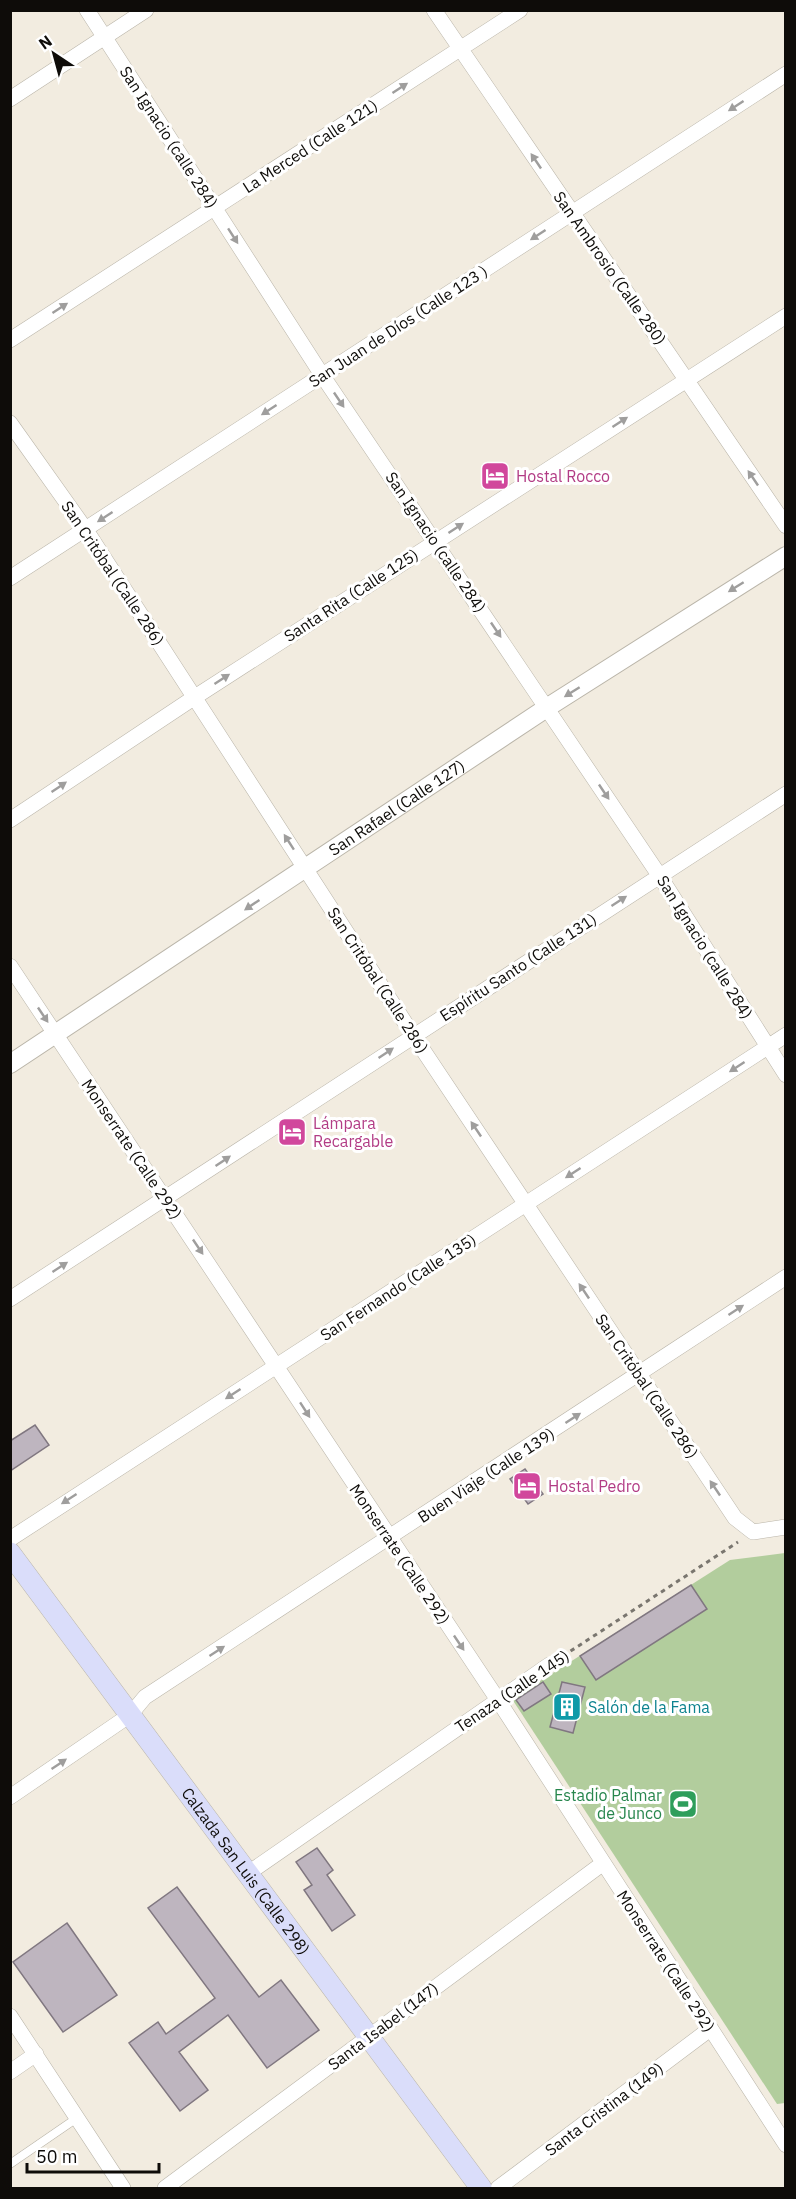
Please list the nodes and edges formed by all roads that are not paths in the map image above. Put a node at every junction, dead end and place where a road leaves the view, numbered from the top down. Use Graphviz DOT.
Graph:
graph roads {
  1 [pos="87,10"];
  2 [pos="146,10"];
  3 [pos="434,10"];
  4 [pos="520,10"];
  5 [pos="105,38"];
  6 [pos="459,50"];
  7 [pos="786,74"];
  8 [pos="10,99"];
  9 [pos="215,208"];
  10 [pos="572,213"];
  11 [pos="786,316"];
  12 [pos="10,340"];
  13 [pos="322,375"];
  14 [pos="687,379"];
  15 [pos="10,423"];
  16 [pos="786,526"];
  17 [pos="86,530"];
  18 [pos="436,541"];
  19 [pos="786,556"];
  20 [pos="10,578"];
  21 [pos="195,697"];
  22 [pos="548,707"];
  23 [pos="786,794"];
  24 [pos="10,820"];
  25 [pos="306,869"];
  26 [pos="659,875"];
  27 [pos="10,966"];
  28 [pos="56,1035"];
  29 [pos="413,1035"];
  30 [pos="786,1035"];
  31 [pos="768,1047"];
  32 [pos="10,1064"];
  33 [pos="786,1075"];
  34 [pos="166,1199"];
  35 [pos="526,1204"];
  36 [pos="786,1277"];
  37 [pos="10,1299"];
  38 [pos="276,1366"];
  39 [pos="639,1374"];
  40 [pos="786,1527"];
  41 [pos="10,1539"];
  42 [pos="390,1539"];
  43 [pos="10,1553"];
  44 [pos="549,1665"];
  45 [pos="498,1700"];
  46 [pos="130,1715"];
  47 [pos="10,1797"];
  48 [pos="602,1864"];
  49 [pos="247,1874"];
  50 [pos="10,2016"];
  51 [pos="710,2029"];
  52 [pos="368,2037"];
  53 [pos="36,2054"];
  54 [pos="10,2072"];
  55 [pos="77,2118"];
  56 [pos="786,2145"];
  57 [pos="10,2164"];
  58 [pos="123,2188"];
  59 [pos="165,2188"];
  60 [pos="481,2188"];
  61 [pos="498,2188"];
  1 -- 5 [label="street, San Ignacio (calle 284)"];
  2 -- 5 [label="street"];
  3 -- 6 [label="street, San Ambrosio (Calle 280)"];
  4 -- 6 [label="street, La Merced (Calle 121)"];
  5 -- 8 [label="street"];
  5 -- 9 [label="street, San Ignacio (calle 284)"];
  9 -- 6 [label="street, La Merced (Calle 121), one-way"];
  10 -- 6 [label="street, San Ambrosio (Calle 280), one-way"];
  7 -- 10 [label="street, San Juan de Díos (Calle 123 ), one-way"];
  12 -- 9 [label="street, La Merced (Calle 121), one-way"];
  9 -- 13 [label="street, San Ignacio (calle 284), one-way"];
  10 -- 13 [label="street, San Juan de Díos (Calle 123 ), one-way"];
  10 -- 14 [label="street, San Ambrosio (Calle 280)"];
  11 -- 14 [label="street, Santa Rita (Calle 125)"];
  13 -- 17 [label="street, San Juan de Díos (Calle 123 ), one-way"];
  13 -- 18 [label="street, San Ignacio (calle 284), one-way"];
  16 -- 14 [label="street, San Ambrosio (Calle 280), one-way"];
  18 -- 14 [label="street, Santa Rita (Calle 125), one-way"];
  15 -- 17 [label="street, San Critóbal (Calle 286)"];
  17 -- 20 [label="street, San Juan de Díos (Calle 123 )"];
  17 -- 21 [label="street, San Critóbal (Calle 286)"];
  21 -- 18 [label="street, Santa Rita (Calle 125), one-way"];
  18 -- 22 [label="street, San Ignacio (calle 284), one-way"];
  19 -- 22 [label="street, San Rafael (Calle 127), one-way"];
  24 -- 21 [label="street, Santa Rita (Calle 125), one-way"];
  25 -- 21 [label="street, San Critóbal (Calle 286), one-way"];
  22 -- 25 [label="street, San Rafael (Calle 127)"];
  22 -- 26 [label="street, San Ignacio (calle 284), one-way"];
  23 -- 26 [label="street, Espíritu Santo (Calle 131)"];
  25 -- 28 [label="street, San Rafael (Calle 127), one-way"];
  25 -- 29 [label="street, San Critóbal (Calle 286)"];
  29 -- 26 [label="street, Espíritu Santo (Calle 131), one-way"];
  26 -- 31 [label="street, San Ignacio (calle 284)"];
  27 -- 28 [label="street, Monserrate (Calle 292), one-way"];
  28 -- 32 [label="street, San Rafael (Calle 127)"];
  28 -- 34 [label="street, Monserrate (Calle 292)"];
  34 -- 29 [label="street, Espíritu Santo (Calle 131), one-way"];
  35 -- 29 [label="street, San Critóbal (Calle 286), one-way"];
  30 -- 31 [label="street, San Fernando (Calle 135)"];
  31 -- 33 [label="street, San Ignacio (calle 284)"];
  31 -- 35 [label="street, San Fernando (Calle 135), one-way"];
  37 -- 34 [label="street, Espíritu Santo (Calle 131), one-way"];
  34 -- 38 [label="street, Monserrate (Calle 292), one-way"];
  35 -- 38 [label="street, San Fernando (Calle 135)"];
  39 -- 35 [label="street, San Critóbal (Calle 286), one-way"];
  39 -- 36 [label="street, Buen Viaje (Calle 139), one-way"];
  38 -- 41 [label="street, San Fernando (Calle 135), one-way"];
  38 -- 42 [label="street, Monserrate (Calle 292), one-way"];
  40 -- 39 [label="street, San Critóbal (Calle 286), one-way"];
  42 -- 39 [label="street, Buen Viaje (Calle 139), one-way"];
  42 -- 45 [label="street, Monserrate (Calle 292), one-way"];
  46 -- 42 [label="street, Buen Viaje (Calle 139), one-way"];
  43 -- 46 [label="main road, Calzada San Luis (Calle 298)"];
  44 -- 45 [label="street, Tenaza (Calle 145)"];
  45 -- 48 [label="street, Monserrate (Calle 292)"];
  45 -- 49 [label="street, Tenaza (Calle 145)"];
  47 -- 46 [label="street, Buen Viaje (Calle 139), one-way"];
  46 -- 49 [label="main road, Calzada San Luis (Calle 298)"];
  48 -- 51 [label="street, Monserrate (Calle 292)"];
  48 -- 52 [label="street, Santa Isabel (147)"];
  49 -- 52 [label="main road, Calzada San Luis (Calle 298)"];
  50 -- 53 [label="street"];
  51 -- 56 [label="street, Monserrate (Calle 292)"];
  51 -- 61 [label="street, Santa Cristina (149)"];
  52 -- 59 [label="street, Santa Isabel (147)"];
  52 -- 60 [label="main road, Calzada San Luis (Calle 298)"];
  53 -- 54 [label="street"];
  53 -- 55 [label="street"];
  55 -- 57 [label="lane"];
  55 -- 58 [label="street"];
}
